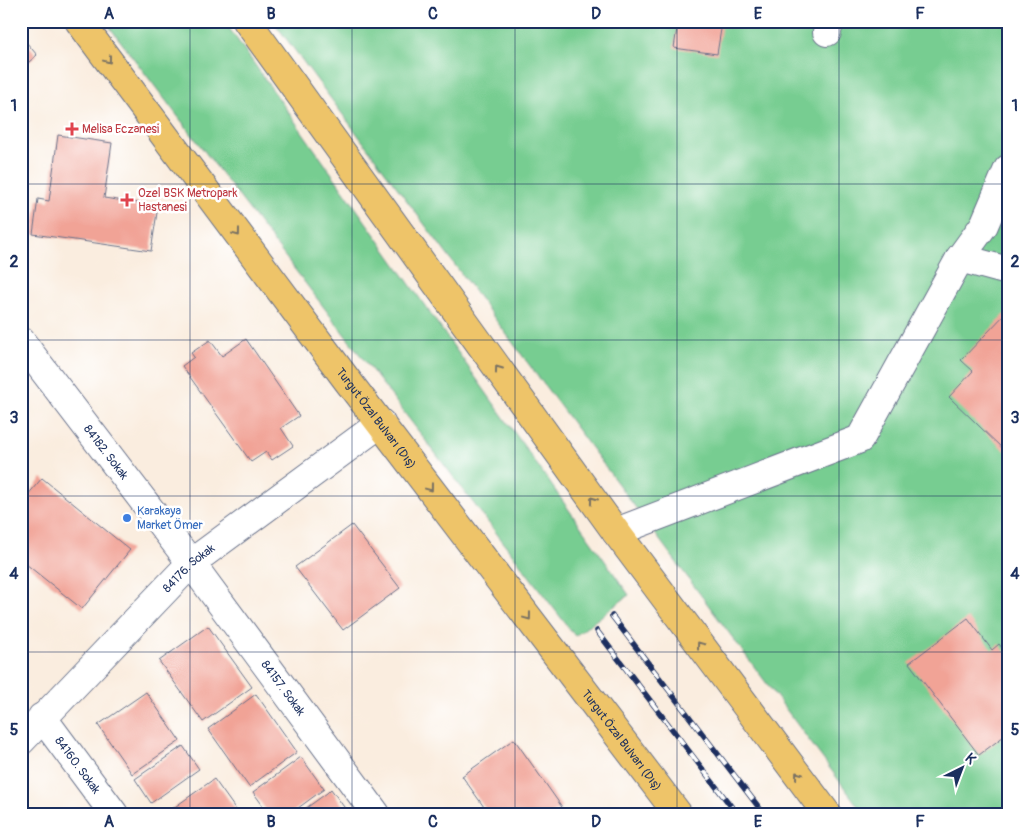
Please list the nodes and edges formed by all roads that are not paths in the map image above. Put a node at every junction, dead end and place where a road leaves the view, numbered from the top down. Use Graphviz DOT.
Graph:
graph roads {
  1 [pos="79,21"];
  2 [pos="247,21"];
  3 [pos="1008,169"];
  4 [pos="960,258"];
  5 [pos="1008,271"];
  6 [pos="21,341"];
  7 [pos="380,423"];
  8 [pos="616,532"];
  9 [pos="192,563"];
  10 [pos="42,717"];
  11 [pos="21,741"];
  12 [pos="114,814"];
  13 [pos="376,814"];
  14 [pos="678,814"];
  15 [pos="827,814"];
  1 -- 7 [label="main road, Turgut Özal Bulvarı (Dış), one-way"];
  8 -- 2 [label="main road, one-way"];
  3 -- 4 [label="street"];
  4 -- 5 [label="street"];
  4 -- 8 [label="street"];
  6 -- 9 [label="street, 84182. Sokak"];
  7 -- 9 [label="street, 84176. Sokak"];
  7 -- 14 [label="main road, Turgut Özal Bulvarı (Dış), one-way"];
  15 -- 8 [label="main road, one-way"];
  9 -- 10 [label="street, 84176. Sokak"];
  9 -- 13 [label="street, 84157. Sokak"];
  10 -- 11 [label="street, 84176. Sokak"];
  10 -- 12 [label="street, 84160. Sokak"];
}
